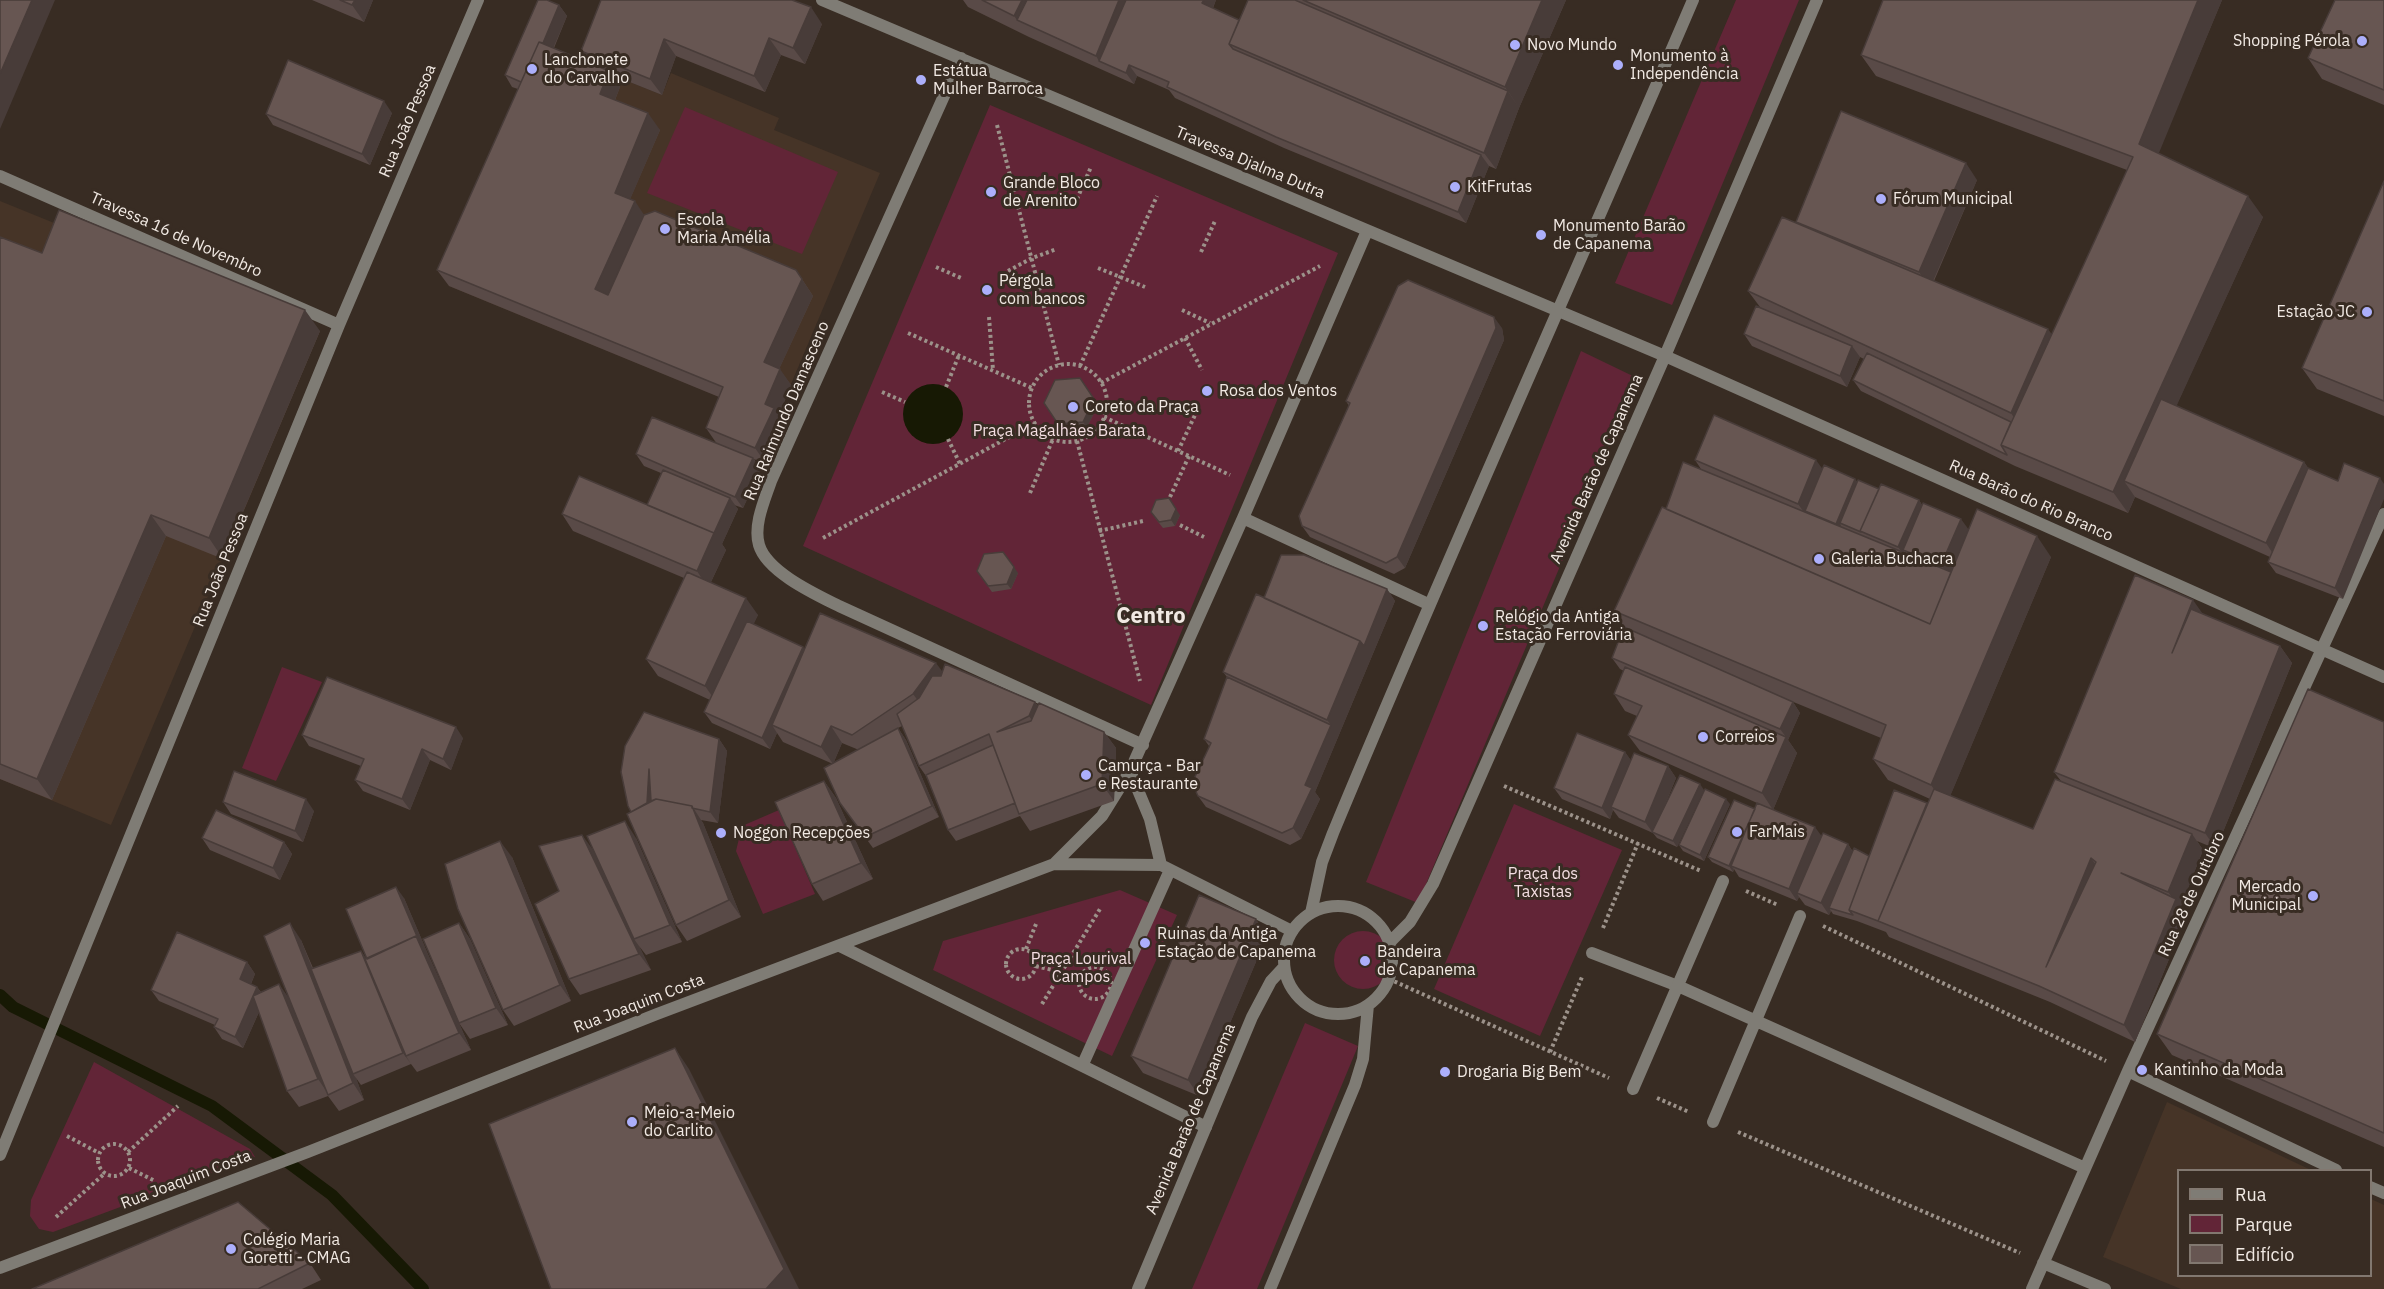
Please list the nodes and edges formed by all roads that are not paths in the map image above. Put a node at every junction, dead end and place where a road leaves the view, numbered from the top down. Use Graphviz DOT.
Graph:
graph roads {
  1 [pos="478,0"];
  2 [pos="822,0"];
  3 [pos="1693,0"];
  4 [pos="1817,0"];
  5 [pos="961,58"];
  6 [pos="0,176"];
  7 [pos="1367,231"];
  8 [pos="1559,311"];
  9 [pos="339,325"];
  10 [pos="1665,356"];
  11 [pos="2384,514"];
  12 [pos="1244,519"];
  13 [pos="1428,604"];
  14 [pos="2322,650"];
  15 [pos="2384,677"];
  16 [pos="1143,745"];
  17 [pos="1130,771"];
  18 [pos="1054,864"];
  19 [pos="1166,868"];
  20 [pos="1723,881"];
  21 [pos="1311,913"];
  22 [pos="1800,916"];
  23 [pos="1292,931"];
  24 [pos="1390,942"];
  25 [pos="840,946"];
  26 [pos="1592,953"];
  27 [pos="1284,967"];
  28 [pos="1678,986"];
  29 [pos="1368,1005"];
  30 [pos="1757,1021"];
  31 [pos="1083,1064"];
  32 [pos="2128,1071"];
  33 [pos="1634,1089"];
  34 [pos="1713,1122"];
  35 [pos="1206,1128"];
  36 [pos="0,1155"];
  37 [pos="2085,1168"];
  38 [pos="2335,1169"];
  39 [pos="2043,1263"];
  40 [pos="0,1268"];
  41 [pos="1138,1289"];
  42 [pos="1270,1289"];
  43 [pos="2032,1289"];
  44 [pos="2105,1289"];
  1 -- 9 [label="street, Rua João Pessoa"];
  2 -- 5 [label="street, Travessa Djalma Dutra"];
  3 -- 8 [label="street"];
  4 -- 10 [label="street, Avenida Barão de Capanema"];
  5 -- 7 [label="street, Travessa Djalma Dutra"];
  5 -- 16 [label="street, Rua Raimundo Damasceno"];
  6 -- 9 [label="street, Travessa 16 de Novembro"];
  7 -- 8 [label="street, Travessa Djalma Dutra"];
  7 -- 12 [label="street"];
  8 -- 10 [label="street, Travessa Djalma Dutra"];
  8 -- 13 [label="street"];
  9 -- 36 [label="street, Rua João Pessoa"];
  10 -- 14 [label="street, Rua Barão do Rio Branco"];
  10 -- 24 [label="street, Avenida Barão de Capanema"];
  11 -- 14 [label="street, Rua 28 de Outubro"];
  12 -- 13 [label="street"];
  12 -- 16 [label="street"];
  13 -- 21 [label="street"];
  14 -- 15 [label="street, Rua Barão do Rio Branco"];
  14 -- 32 [label="street, Rua 28 de Outubro"];
  16 -- 17 [label="street"];
  17 -- 18 [label="street"];
  17 -- 19 [label="street"];
  18 -- 19 [label="street, Rua Joaquim Costa"];
  18 -- 25 [label="street, Rua Joaquim Costa"];
  19 -- 23 [label="street, Rua Joaquim Costa"];
  19 -- 31 [label="street"];
  20 -- 28 [label="street"];
  21 -- 23 [label="street"];
  21 -- 24 [label="street"];
  22 -- 30 [label="street"];
  23 -- 27 [label="street"];
  24 -- 29 [label="street"];
  25 -- 31 [label="street"];
  25 -- 40 [label="street, Rua Joaquim Costa"];
  26 -- 28 [label="street"];
  27 -- 29 [label="street"];
  27 -- 35 [label="street, Avenida Barão de Capanema"];
  28 -- 30 [label="street"];
  28 -- 33 [label="street"];
  29 -- 42 [label="street"];
  30 -- 34 [label="street"];
  30 -- 37 [label="street"];
  31 -- 35 [label="street"];
  32 -- 37 [label="street, Rua 28 de Outubro"];
  32 -- 38 [label="street"];
  35 -- 41 [label="street, Avenida Barão de Capanema"];
  37 -- 39 [label="street, Rua 28 de Outubro"];
  39 -- 43 [label="street, Rua 28 de Outubro"];
  39 -- 44 [label="street"];
}
